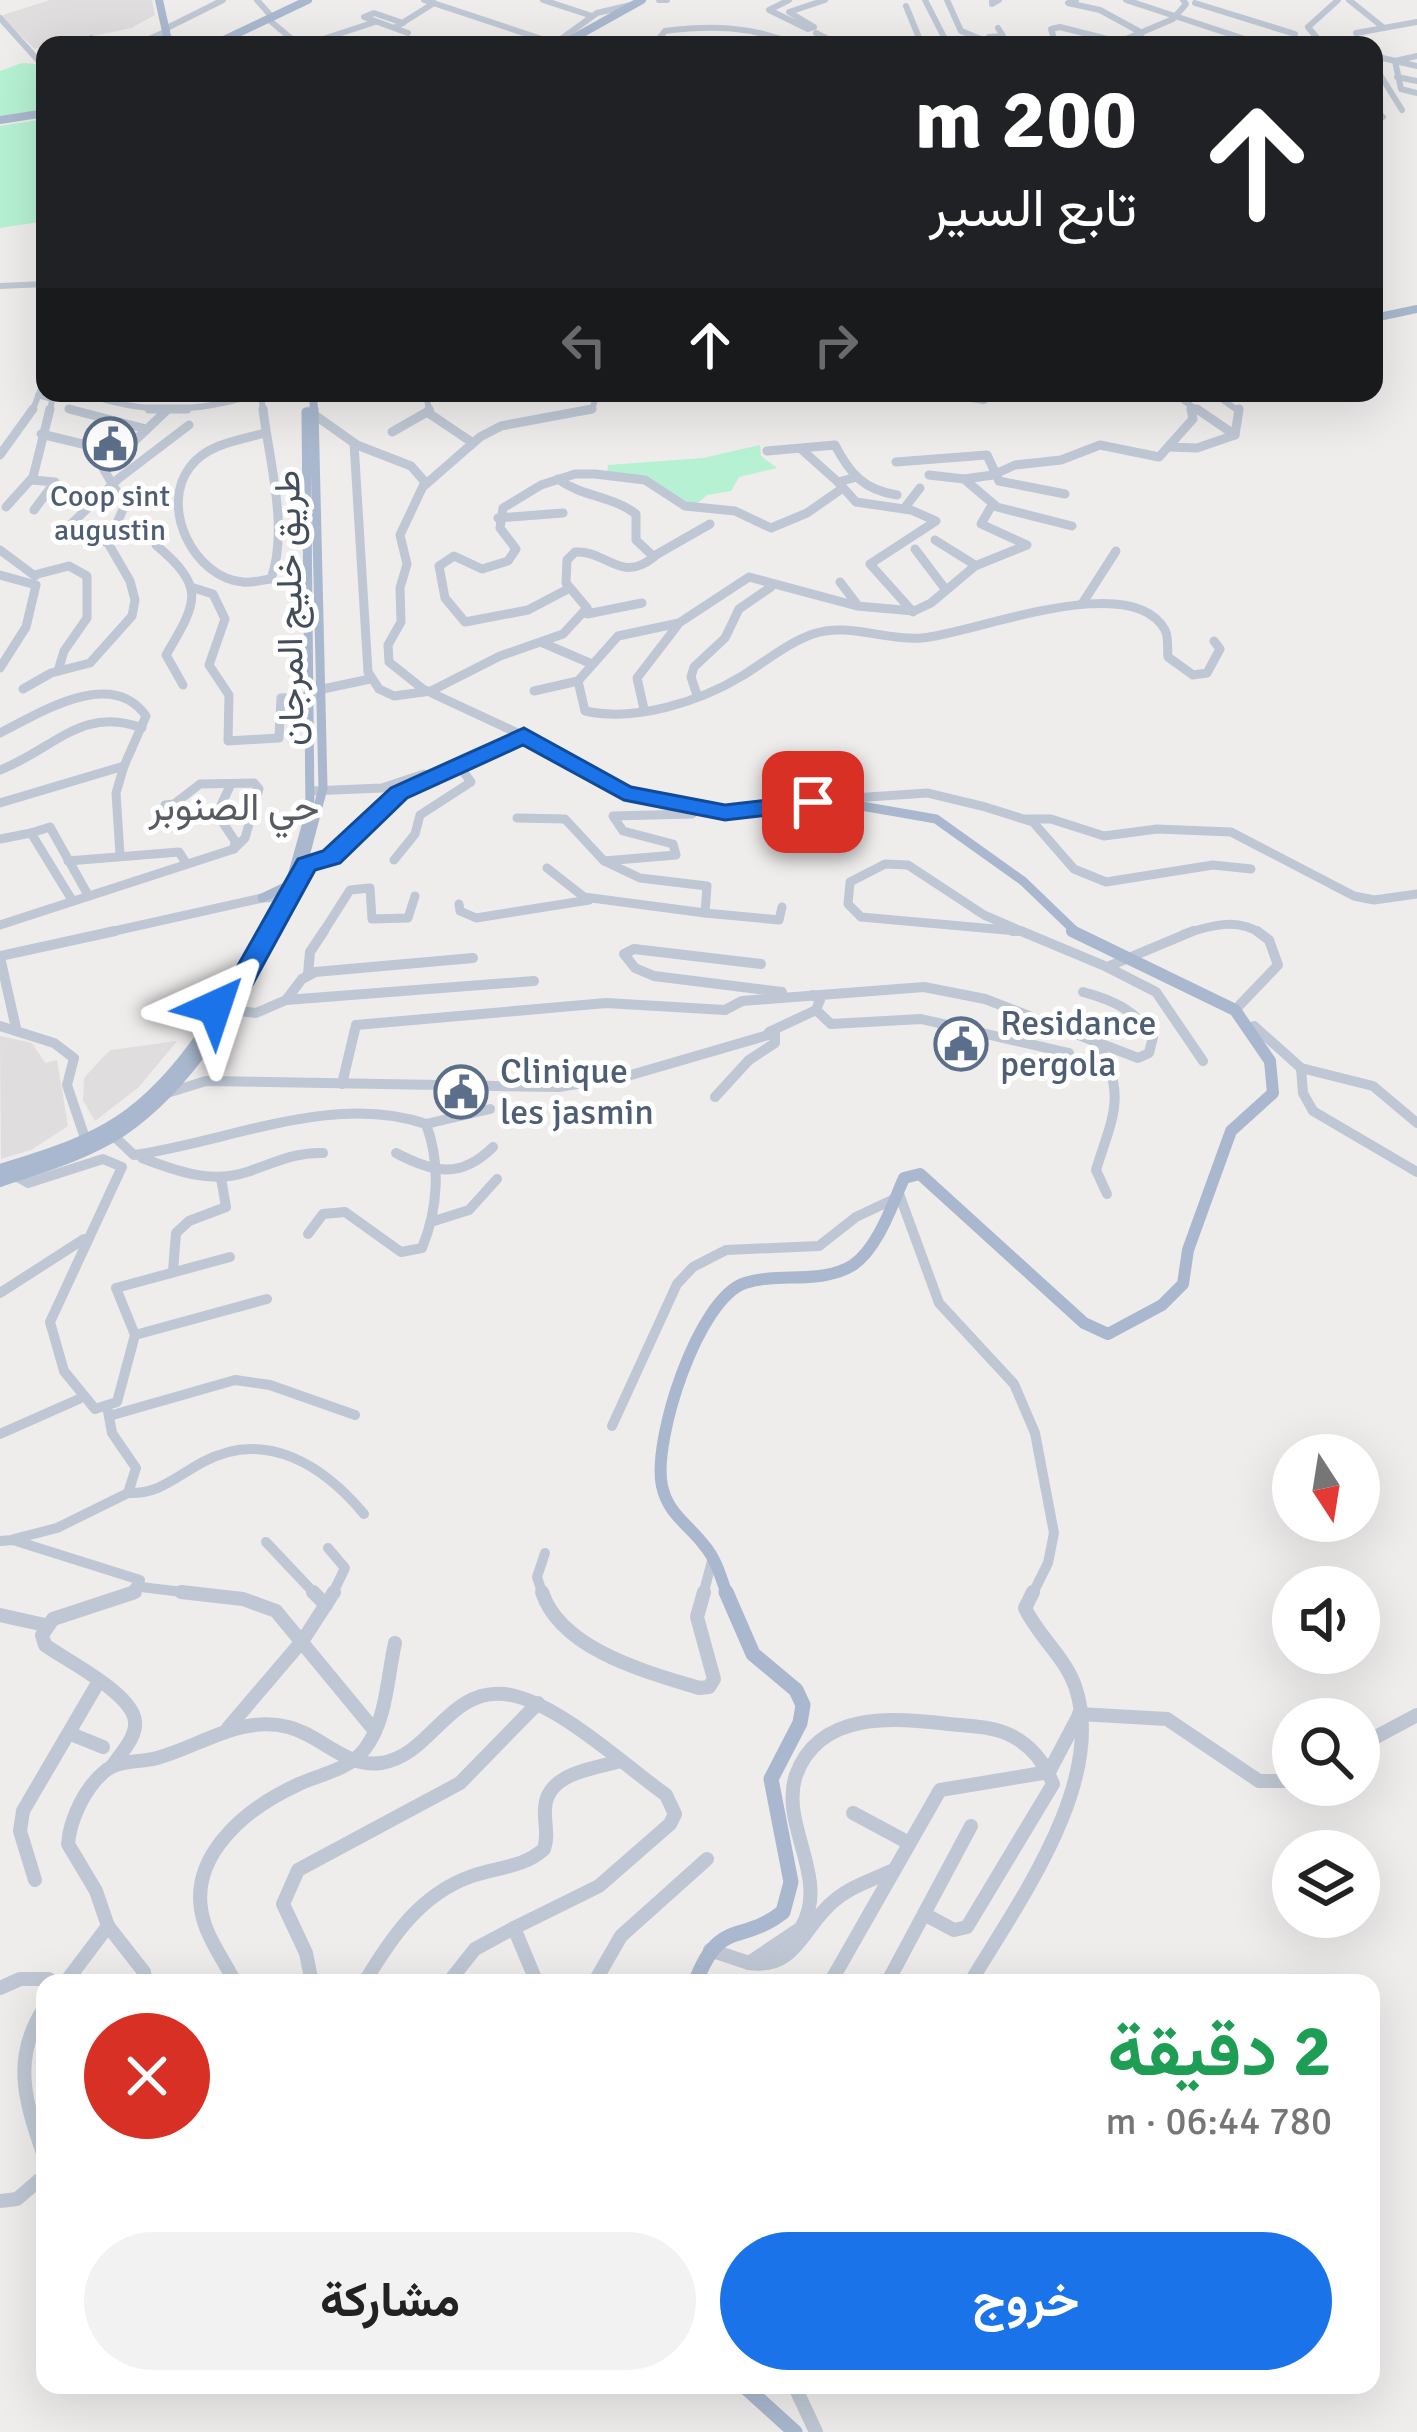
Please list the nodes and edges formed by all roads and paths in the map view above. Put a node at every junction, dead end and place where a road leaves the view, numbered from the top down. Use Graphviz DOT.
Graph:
graph roads {
  1 [pos="159,0"];
  2 [pos="223,0"];
  3 [pos="257,0"];
  4 [pos="308,0"];
  5 [pos="424,0"];
  6 [pos="543,0"];
  7 [pos="606,0"];
  8 [pos="660,0"];
  9 [pos="789,0"];
  10 [pos="825,0"];
  11 [pos="925,0"];
  12 [pos="946,0"];
  13 [pos="1076,0"];
  14 [pos="1126,0"];
  15 [pos="1206,0"];
  16 [pos="1338,0"];
  17 [pos="1349,0"];
  18 [pos="640,2"];
  19 [pos="1188,2"];
  20 [pos="434,3"];
  21 [pos="906,6"];
  22 [pos="619,7"];
  23 [pos="592,16"];
  24 [pos="0,18"];
  25 [pos="270,18"];
  26 [pos="1173,19"];
  27 [pos="375,22"];
  28 [pos="1417,22"];
  29 [pos="403,23"];
  30 [pos="394,28"];
  31 [pos="998,28"];
  32 [pos="1384,28"];
  33 [pos="1308,29"];
  34 [pos="1142,32"];
  35 [pos="408,33"];
  36 [pos="816,33"];
  37 [pos="1356,33"];
  38 [pos="1295,34"];
  39 [pos="167,35"];
  40 [pos="232,36"];
  41 [pos="291,36"];
  42 [pos="331,36"];
  43 [pos="535,36"];
  44 [pos="569,36"];
  45 [pos="575,36"];
  46 [pos="596,36"];
  47 [pos="661,36"];
  48 [pos="776,36"];
  49 [pos="822,36"];
  50 [pos="918,36"];
  51 [pos="943,36"];
  52 [pos="975,36"];
  53 [pos="1003,36"];
  54 [pos="1053,36"];
  55 [pos="1100,36"];
  56 [pos="1136,36"];
  57 [pos="1232,36"];
  58 [pos="1292,36"];
  59 [pos="1320,36"];
  60 [pos="36,52"];
  61 [pos="1417,56"];
  62 [pos="1383,61"];
  63 [pos="1395,61"];
  64 [pos="1417,66"];
  65 [pos="1383,77"];
  66 [pos="1397,77"];
  67 [pos="1417,81"];
  68 [pos="1383,84"];
  69 [pos="1387,84"];
  70 [pos="1417,93"];
  71 [pos="1402,110"];
  72 [pos="36,116"];
  73 [pos="0,122"];
  74 [pos="36,283"];
  75 [pos="0,286"];
  76 [pos="1417,309"];
  77 [pos="1383,317"];
  78 [pos="36,400"];
  79 [pos="52,402"];
  80 [pos="110,402"];
  81 [pos="231,402"];
  82 [pos="261,402"];
  83 [pos="310,402"];
  84 [pos="427,402"];
  85 [pos="594,402"];
  86 [pos="1186,402"];
  87 [pos="1227,402"];
  88 [pos="1190,405"];
  89 [pos="68,410"];
  90 [pos="166,410"];
  91 [pos="310,411"];
  92 [pos="430,414"];
  93 [pos="189,425"];
  94 [pos="146,429"];
  95 [pos="392,432"];
  96 [pos="265,433"];
  97 [pos="41,434"];
  98 [pos="1234,435"];
  99 [pos="473,442"];
  100 [pos="354,443"];
  101 [pos="1169,447"];
  102 [pos="802,450"];
  103 [pos="767,451"];
  104 [pos="120,453"];
  105 [pos="0,455"];
  106 [pos="896,462"];
  107 [pos="995,474"];
  108 [pos="929,475"];
  109 [pos="853,478"];
  110 [pos="558,479"];
  111 [pos="964,479"];
  112 [pos="32,480"];
  113 [pos="425,484"];
  114 [pos="112,485"];
  115 [pos="839,486"];
  116 [pos="920,488"];
  117 [pos="1065,494"];
  118 [pos="897,495"];
  119 [pos="992,505"];
  120 [pos="906,506"];
  121 [pos="6,507"];
  122 [pos="34,510"];
  123 [pos="563,513"];
  124 [pos="498,518"];
  125 [pos="710,524"];
  126 [pos="1072,526"];
  127 [pos="935,539"];
  128 [pos="108,543"];
  129 [pos="156,545"];
  130 [pos="915,549"];
  131 [pos="0,550"];
  132 [pos="1116,551"];
  133 [pos="654,556"];
  134 [pos="975,565"];
  135 [pos="0,575"];
  136 [pos="35,580"];
  137 [pos="840,582"];
  138 [pos="771,587"];
  139 [pos="194,588"];
  140 [pos="568,589"];
  141 [pos="946,590"];
  142 [pos="642,603"];
  143 [pos="856,604"];
  144 [pos="1082,604"];
  145 [pos="913,612"];
  146 [pos="587,614"];
  147 [pos="679,623"];
  148 [pos="1214,641"];
  149 [pos="543,643"];
  150 [pos="592,664"];
  151 [pos="0,668"];
  152 [pos="58,671"];
  153 [pos="370,679"];
  154 [pos="578,681"];
  155 [pos="183,685"];
  156 [pos="23,689"];
  157 [pos="318,692"];
  158 [pos="431,692"];
  159 [pos="534,692"];
  160 [pos="698,695"];
  161 [pos="644,709"];
  162 [pos="142,728"];
  163 [pos="0,733"];
  164 [pos="524,736"];
  165 [pos="498,745"];
  166 [pos="124,766"];
  167 [pos="459,766"];
  168 [pos="0,770"];
  169 [pos="230,786"];
  170 [pos="317,790"];
  171 [pos="389,792"];
  172 [pos="813,802"];
  173 [pos="0,803"];
  174 [pos="165,805"];
  175 [pos="698,809"];
  176 [pos="518,818"];
  177 [pos="1026,819"];
  178 [pos="31,832"];
  179 [pos="0,838"];
  180 [pos="234,849"];
  181 [pos="120,855"];
  182 [pos="394,860"];
  183 [pos="68,861"];
  184 [pos="604,861"];
  185 [pos="186,863"];
  186 [pos="302,864"];
  187 [pos="547,868"];
  188 [pos="1251,869"];
  189 [pos="1417,894"];
  190 [pos="88,895"];
  191 [pos="416,896"];
  192 [pos="284,897"];
  193 [pos="262,898"];
  194 [pos="592,899"];
  195 [pos="72,900"];
  196 [pos="459,904"];
  197 [pos="782,908"];
  198 [pos="705,913"];
  199 [pos="984,915"];
  200 [pos="0,925"];
  201 [pos="975,928"];
  202 [pos="1017,931"];
  203 [pos="0,957"];
  204 [pos="473,958"];
  205 [pos="1128,958"];
  206 [pos="761,964"];
  207 [pos="1107,968"];
  208 [pos="308,974"];
  209 [pos="534,981"];
  210 [pos="1083,992"];
  211 [pos="286,1000"];
  212 [pos="817,1003"];
  213 [pos="220,1009"];
  214 [pos="1235,1010"];
  215 [pos="0,1026"];
  216 [pos="1254,1026"];
  217 [pos="16,1028"];
  218 [pos="769,1032"];
  219 [pos="1094,1039"];
  220 [pos="1069,1054"];
  221 [pos="1203,1060"];
  222 [pos="1301,1068"];
  223 [pos="186,1070"];
  224 [pos="206,1081"];
  225 [pos="342,1084"];
  226 [pos="160,1091"];
  227 [pos="715,1097"];
  228 [pos="490,1109"];
  229 [pos="1417,1123"];
  230 [pos="426,1124"];
  231 [pos="114,1136"];
  232 [pos="85,1138"];
  233 [pos="493,1147"];
  234 [pos="322,1153"];
  235 [pos="396,1153"];
  236 [pos="134,1155"];
  237 [pos="7,1171"];
  238 [pos="1417,1172"];
  239 [pos="434,1173"];
  240 [pos="221,1178"];
  241 [pos="497,1179"];
  242 [pos="0,1180"];
  243 [pos="1107,1194"];
  244 [pos="895,1196"];
  245 [pos="431,1222"];
  246 [pos="308,1234"];
  247 [pos="86,1237"];
  248 [pos="230,1257"];
  249 [pos="173,1271"];
  250 [pos="0,1293"];
  251 [pos="268,1300"];
  252 [pos="135,1335"];
  253 [pos="79,1400"];
  254 [pos="108,1412"];
  255 [pos="355,1415"];
  256 [pos="612,1426"];
  257 [pos="0,1434"];
  258 [pos="128,1493"];
  259 [pos="364,1514"];
  260 [pos="7,1540"];
  261 [pos="266,1541"];
  262 [pos="328,1548"];
  263 [pos="545,1552"];
  264 [pos="713,1557"];
  265 [pos="141,1587"];
  266 [pos="326,1605"];
  267 [pos="0,1615"];
  268 [pos="45,1625"];
  269 [pos="303,1640"];
  270 [pos="394,1643"];
  271 [pos="99,1681"];
  272 [pos="538,1703"];
  273 [pos="1079,1714"];
  274 [pos="1417,1715"];
  275 [pos="228,1728"];
  276 [pos="375,1731"];
  277 [pos="70,1734"];
  278 [pos="1380,1735"];
  279 [pos="104,1747"];
  280 [pos="353,1762"];
  281 [pos="617,1762"];
  282 [pos="113,1765"];
  283 [pos="1049,1772"];
  284 [pos="1272,1783"];
  285 [pos="853,1814"];
  286 [pos="971,1826"];
  287 [pos="909,1844"];
  288 [pos="707,1859"];
  289 [pos="894,1870"];
  290 [pos="35,1880"];
  291 [pos="924,1914"];
  292 [pos="108,1926"];
  293 [pos="514,1928"];
  294 [pos="709,1949"];
  295 [pos="749,1963"];
  296 [pos="72,1974"];
  297 [pos="144,1974"];
  298 [pos="230,1974"];
  299 [pos="310,1974"];
  300 [pos="370,1974"];
  301 [pos="452,1974"];
  302 [pos="533,1974"];
  303 [pos="599,1974"];
  304 [pos="699,1974"];
  305 [pos="835,1974"];
  306 [pos="891,1974"];
  307 [pos="975,1974"];
  308 [pos="36,1978"];
  309 [pos="0,1988"];
  310 [pos="36,2022"];
  311 [pos="36,2130"];
  312 [pos="36,2183"];
  313 [pos="0,2201"];
  314 [pos="753,2394"];
  315 [pos="798,2394"];
  316 [pos="796,2432"];
  317 [pos="816,2432"];
  1 -- 39 [label="main road"];
  2 -- 39 [label="street"];
  3 -- 25 [label="street"];
  4 -- 25 [label="main road"];
  5 -- 20 [label="street"];
  6 -- 23 [label="street"];
  7 -- 22 [label="street"];
  8 -- 46 [label="main road"];
  9 -- 10 [label="street"];
  11 -- 51 [label="street"];
  12 -- 52 [label="street"];
  13 -- 34 [label="street"];
  14 -- 26 [label="street"];
  15 -- 19 [label="street"];
  16 -- 33 [label="street"];
  17 -- 32 [label="street"];
  18 -- 22 [label="street"];
  18 -- 45 [label="main road"];
  19 -- 26 [label="street"];
  19 -- 38 [label="street"];
  20 -- 29 [label="street"];
  20 -- 43 [label="street"];
  21 -- 50 [label="street"];
  22 -- 23 [label="street"];
  23 -- 44 [label="street"];
  24 -- 60 [label="street"];
  25 -- 40 [label="main road"];
  25 -- 41 [label="street"];
  26 -- 34 [label="street"];
  26 -- 57 [label="street"];
  27 -- 29 [label="street"];
  27 -- 30 [label="street"];
  27 -- 42 [label="street"];
  28 -- 32 [label="street"];
  29 -- 30 [label="street"];
  30 -- 35 [label="street"];
  31 -- 53 [label="street"];
  32 -- 37 [label="street"];
  33 -- 38 [label="street"];
  33 -- 59 [label="street"];
  34 -- 56 [label="street"];
  36 -- 49 [label="street"];
  38 -- 58 [label="street"];
  47 -- 48 [label="street"];
  54 -- 55 [label="street"];
  61 -- 63 [label="street"];
  62 -- 63 [label="street"];
  63 -- 64 [label="street"];
  63 -- 66 [label="street"];
  65 -- 69 [label="street"];
  66 -- 67 [label="street"];
  66 -- 70 [label="street"];
  68 -- 69 [label="street"];
  69 -- 71 [label="street"];
  72 -- 73 [label="main road"];
  74 -- 75 [label="street"];
  76 -- 77 [label="main road"];
  78 -- 105 [label="street"];
  79 -- 97 [label="street"];
  80 -- 90 [label="street"];
  81 -- 90 [label="street"];
  82 -- 96 [label="street"];
  83 -- 91 [label="main road, طريق خليج المرجان"];
  84 -- 92 [label="street"];
  85 -- 99 [label="street"];
  86 -- 88 [label="street"];
  87 -- 98 [label="street"];
  88 -- 98 [label="street"];
  88 -- 101 [label="street"];
  89 -- 94 [label="street"];
  90 -- 94 [label="street"];
  91 -- 100 [label="street"];
  91 -- 157 [label="main road, طريق خليج المرجان"];
  92 -- 95 [label="street"];
  92 -- 99 [label="street"];
  93 -- 114 [label="street"];
  94 -- 104 [label="street"];
  96 -- 96 [label="street"];
  97 -- 104 [label="street"];
  97 -- 112 [label="street"];
  98 -- 101 [label="street"];
  99 -- 113 [label="street"];
  100 -- 113 [label="street"];
  100 -- 153 [label="street"];
  101 -- 107 [label="street"];
  102 -- 103 [label="street"];
  102 -- 109 [label="street"];
  102 -- 115 [label="street"];
  104 -- 114 [label="street"];
  106 -- 107 [label="street"];
  107 -- 111 [label="street"];
  107 -- 117 [label="street"];
  108 -- 111 [label="street"];
  109 -- 115 [label="street"];
  109 -- 118 [label="street"];
  110 -- 115 [label="street"];
  110 -- 124 [label="street"];
  110 -- 133 [label="street"];
  111 -- 119 [label="street"];
  112 -- 121 [label="street"];
  112 -- 122 [label="street"];
  113 -- 158 [label="street"];
  114 -- 128 [label="street"];
  114 -- 128 [label="street"];
  115 -- 120 [label="street"];
  116 -- 120 [label="street"];
  119 -- 126 [label="street"];
  119 -- 134 [label="street"];
  120 -- 145 [label="street"];
  123 -- 124 [label="street"];
  124 -- 140 [label="street"];
  125 -- 133 [label="street"];
  127 -- 134 [label="street"];
  128 -- 152 [label="street"];
  129 -- 139 [label="street"];
  130 -- 141 [label="street"];
  131 -- 136 [label="street"];
  132 -- 144 [label="street"];
  133 -- 140 [label="street"];
  134 -- 141 [label="street"];
  135 -- 136 [label="street"];
  136 -- 151 [label="street"];
  136 -- 152 [label="street"];
  137 -- 143 [label="street"];
  138 -- 143 [label="street"];
  138 -- 147 [label="street"];
  138 -- 160 [label="street"];
  139 -- 155 [label="street"];
  139 -- 157 [label="street"];
  140 -- 146 [label="street"];
  141 -- 145 [label="street"];
  142 -- 146 [label="street"];
  143 -- 145 [label="street"];
  144 -- 148 [label="street"];
  144 -- 160 [label="street"];
  146 -- 149 [label="street"];
  147 -- 150 [label="street"];
  147 -- 161 [label="street"];
  149 -- 150 [label="street"];
  149 -- 158 [label="street"];
  150 -- 154 [label="street"];
  152 -- 156 [label="street"];
  153 -- 157 [label="street"];
  153 -- 158 [label="street"];
  154 -- 159 [label="street"];
  154 -- 161 [label="street"];
  157 -- 170 [label="main road, طريق خليج المرجان"];
  158 -- 164 [label="street"];
  160 -- 161 [label="street"];
  162 -- 163 [label="street"];
  162 -- 166 [label="street"];
  162 -- 168 [label="street"];
  164 -- 165 [label="street"];
  164 -- 175 [label="main road"];
  165 -- 167 [label="street"];
  165 -- 171 [label="street"];
  166 -- 173 [label="street"];
  166 -- 181 [label="street"];
  167 -- 171 [label="street"];
  167 -- 182 [label="street"];
  169 -- 174 [label="street"];
  169 -- 180 [label="street"];
  169 -- 180 [label="street"];
  170 -- 171 [label="street"];
  170 -- 186 [label="main road, طريق خليج المرجان"];
  171 -- 186 [label="street"];
  172 -- 175 [label="main road"];
  172 -- 177 [label="street"];
  172 -- 205 [label="main road"];
  175 -- 184 [label="street"];
  176 -- 184 [label="street"];
  177 -- 188 [label="street"];
  177 -- 189 [label="street"];
  178 -- 179 [label="street"];
  178 -- 183 [label="street"];
  178 -- 195 [label="street"];
  180 -- 185 [label="street"];
  181 -- 183 [label="street"];
  181 -- 185 [label="street"];
  183 -- 190 [label="street"];
  184 -- 198 [label="street"];
  185 -- 190 [label="street"];
  186 -- 192 [label="main road, طريق خليج المرجان"];
  187 -- 194 [label="street"];
  190 -- 195 [label="street"];
  191 -- 208 [label="street"];
  192 -- 193 [label="main road"];
  192 -- 193 [label="main road"];
  192 -- 213 [label="main road, طريق خليج المرجان"];
  193 -- 203 [label="street"];
  194 -- 196 [label="street"];
  194 -- 198 [label="street"];
  195 -- 200 [label="street"];
  197 -- 198 [label="street"];
  199 -- 201 [label="street"];
  199 -- 201 [label="street"];
  199 -- 202 [label="street"];
  201 -- 202 [label="street"];
  202 -- 207 [label="street"];
  203 -- 217 [label="street"];
  204 -- 208 [label="street"];
  205 -- 207 [label="street"];
  205 -- 214 [label="main road"];
  205 -- 214 [label="street"];
  206 -- 212 [label="street"];
  207 -- 221 [label="street"];
  208 -- 211 [label="street"];
  209 -- 211 [label="street"];
  210 -- 219 [label="street"];
  211 -- 213 [label="street"];
  212 -- 218 [label="street"];
  212 -- 219 [label="street"];
  212 -- 220 [label="street"];
  212 -- 225 [label="street"];
  213 -- 223 [label="main road, طريق خليج المرجان"];
  213 -- 226 [label="main road, طريق خليج المرجان"];
  214 -- 216 [label="main road"];
  215 -- 217 [label="street"];
  216 -- 222 [label="street"];
  216 -- 244 [label="main road"];
  217 -- 232 [label="street"];
  218 -- 225 [label="street"];
  218 -- 227 [label="street"];
  219 -- 243 [label="street"];
  222 -- 229 [label="street"];
  222 -- 238 [label="street"];
  223 -- 224 [label="street"];
  223 -- 226 [label="main road, طريق خليج المرجان"];
  224 -- 225 [label="street"];
  224 -- 226 [label="street"];
  226 -- 231 [label="main road, طريق خليج المرجان"];
  226 -- 232 [label="main road, طريق خليج المرجان"];
  228 -- 230 [label="street"];
  230 -- 236 [label="street"];
  230 -- 239 [label="street"];
  231 -- 236 [label="street"];
  231 -- 237 [label="main road, طريق خليج المرجان"];
  232 -- 237 [label="main road, طريق خليج المرجان"];
  233 -- 239 [label="street"];
  234 -- 240 [label="street"];
  235 -- 239 [label="street"];
  236 -- 240 [label="street"];
  237 -- 242 [label="main road, طريق خليج المرجان"];
  237 -- 247 [label="street"];
  239 -- 245 [label="street"];
  240 -- 249 [label="street"];
  241 -- 245 [label="street"];
  244 -- 256 [label="street"];
  244 -- 264 [label="main road"];
  244 -- 273 [label="street"];
  245 -- 246 [label="street"];
  247 -- 250 [label="street"];
  247 -- 253 [label="street"];
  248 -- 249 [label="street"];
  249 -- 252 [label="street"];
  251 -- 252 [label="street"];
  252 -- 254 [label="street"];
  253 -- 254 [label="street"];
  253 -- 257 [label="street"];
  254 -- 255 [label="street"];
  254 -- 258 [label="street"];
  258 -- 259 [label="street"];
  258 -- 260 [label="street"];
  260 -- 265 [label="street"];
  261 -- 266 [label="street"];
  262 -- 266 [label="street"];
  263 -- 264 [label="street"];
  264 -- 294 [label="main road"];
  265 -- 268 [label="street"];
  265 -- 269 [label="street"];
  266 -- 269 [label="street"];
  267 -- 268 [label="street"];
  268 -- 271 [label="street"];
  269 -- 275 [label="street"];
  269 -- 276 [label="street"];
  270 -- 276 [label="street"];
  271 -- 277 [label="street"];
  271 -- 282 [label="street"];
  272 -- 280 [label="street"];
  272 -- 281 [label="street"];
  272 -- 299 [label="street"];
  273 -- 283 [label="street"];
  273 -- 284 [label="street"];
  273 -- 307 [label="street"];
  274 -- 278 [label="street"];
  275 -- 280 [label="street"];
  275 -- 282 [label="street"];
  276 -- 280 [label="street"];
  277 -- 279 [label="street"];
  277 -- 290 [label="street"];
  280 -- 298 [label="street"];
  281 -- 293 [label="street"];
  281 -- 300 [label="street"];
  282 -- 292 [label="street"];
  283 -- 287 [label="street"];
  283 -- 291 [label="street"];
  283 -- 295 [label="street"];
  285 -- 287 [label="street"];
  286 -- 291 [label="street"];
  287 -- 289 [label="street"];
  288 -- 303 [label="street"];
  289 -- 295 [label="street"];
  289 -- 305 [label="street"];
  291 -- 306 [label="street"];
  292 -- 296 [label="street"];
  292 -- 297 [label="street"];
  293 -- 301 [label="street"];
  293 -- 302 [label="street"];
  294 -- 295 [label="street"];
  294 -- 304 [label="main road"];
  308 -- 309 [label="street"];
  310 -- 311 [label="street"];
  312 -- 313 [label="street"];
  314 -- 316 [label="main road"];
  315 -- 317 [label="street"];
}
